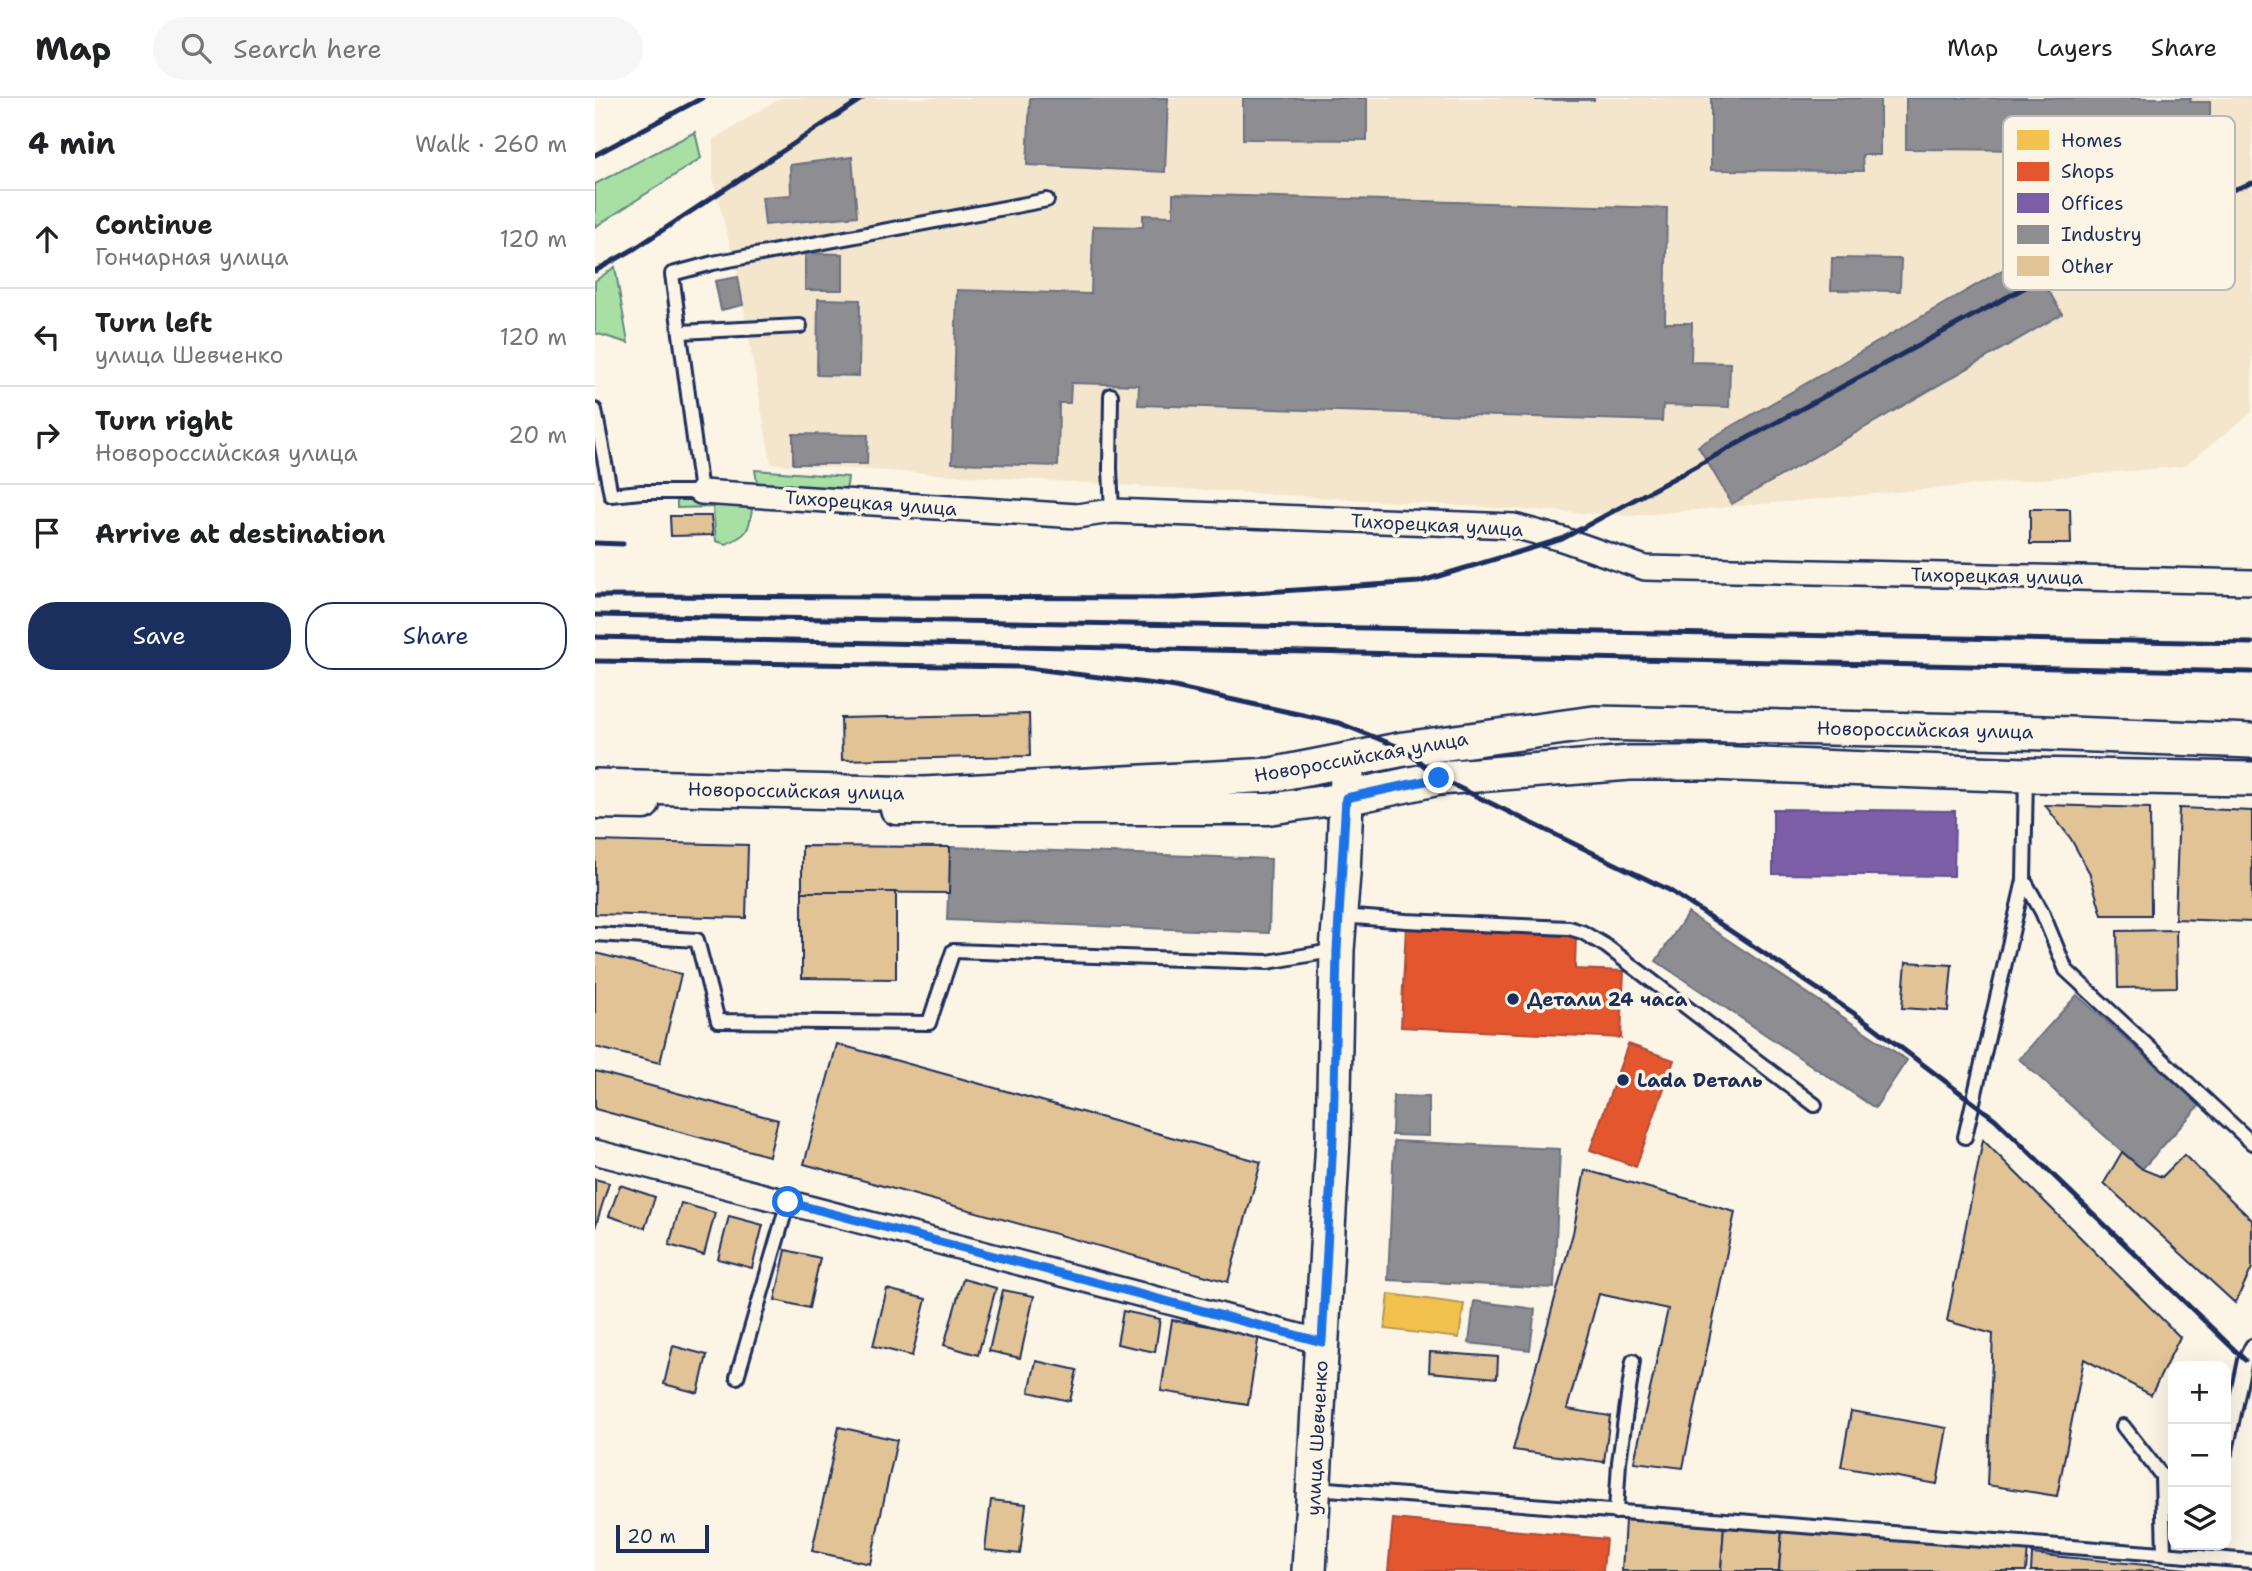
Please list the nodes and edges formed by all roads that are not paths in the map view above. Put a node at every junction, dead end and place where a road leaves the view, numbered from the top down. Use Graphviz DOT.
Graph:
graph roads {
  1 [pos="1047,200"];
  2 [pos="800,326"];
  3 [pos="680,332"];
  4 [pos="1111,395"];
  5 [pos="595,410"];
  6 [pos="701,492"];
  7 [pos="1112,510"];
  8 [pos="2252,582"];
  9 [pos="2252,741"];
  10 [pos="1348,760"];
  11 [pos="2026,775"];
  12 [pos="2252,779"];
  13 [pos="595,786"];
  14 [pos="1346,798"];
  15 [pos="595,803"];
  16 [pos="2024,880"];
  17 [pos="1340,916"];
  18 [pos="595,934"];
  19 [pos="1337,950"];
  20 [pos="1815,1105"];
  21 [pos="1965,1137"];
  22 [pos="2252,1143"];
  23 [pos="595,1152"];
  24 [pos="788,1202"];
  25 [pos="1322,1342"];
  26 [pos="2252,1346"];
  27 [pos="1633,1361"];
  28 [pos="737,1377"];
  29 [pos="2123,1426"];
  30 [pos="2231,1427"];
  31 [pos="1315,1488"];
  32 [pos="2168,1510"];
  33 [pos="1616,1512"];
  34 [pos="2164,1554"];
  35 [pos="2252,1561"];
  36 [pos="1309,1571"];
  1 -- 3 [label="lane"];
  2 -- 3 [label="lane"];
  3 -- 6 [label="lane"];
  4 -- 7 [label="lane"];
  5 -- 6 [label="lane"];
  6 -- 7 [label="street, Тихорецкая улица"];
  7 -- 8 [label="street, Тихорецкая улица"];
  9 -- 10 [label="main road, Новороссийская улица"];
  10 -- 13 [label="main road, Новороссийская улица"];
  10 -- 14 [label="main road, улица Шевченко"];
  11 -- 12 [label="main road, Новороссийская улица"];
  11 -- 14 [label="main road, Новороссийская улица"];
  11 -- 16 [label="lane"];
  14 -- 15 [label="street, Новороссийская улица"];
  14 -- 17 [label="main road, улица Шевченко"];
  16 -- 21 [label="lane"];
  16 -- 22 [label="lane"];
  17 -- 19 [label="main road, улица Шевченко"];
  17 -- 20 [label="lane"];
  18 -- 19 [label="lane"];
  19 -- 25 [label="main road, улица Шевченко"];
  23 -- 24 [label="street"];
  24 -- 25 [label="street"];
  24 -- 28 [label="lane"];
  25 -- 31 [label="main road, улица Шевченко"];
  26 -- 30 [label="lane"];
  27 -- 33 [label="lane"];
  29 -- 32 [label="lane"];
  31 -- 33 [label="lane"];
  31 -- 36 [label="main road, улица Шевченко"];
  32 -- 34 [label="lane"];
  33 -- 34 [label="lane"];
  34 -- 35 [label="lane"];
}
